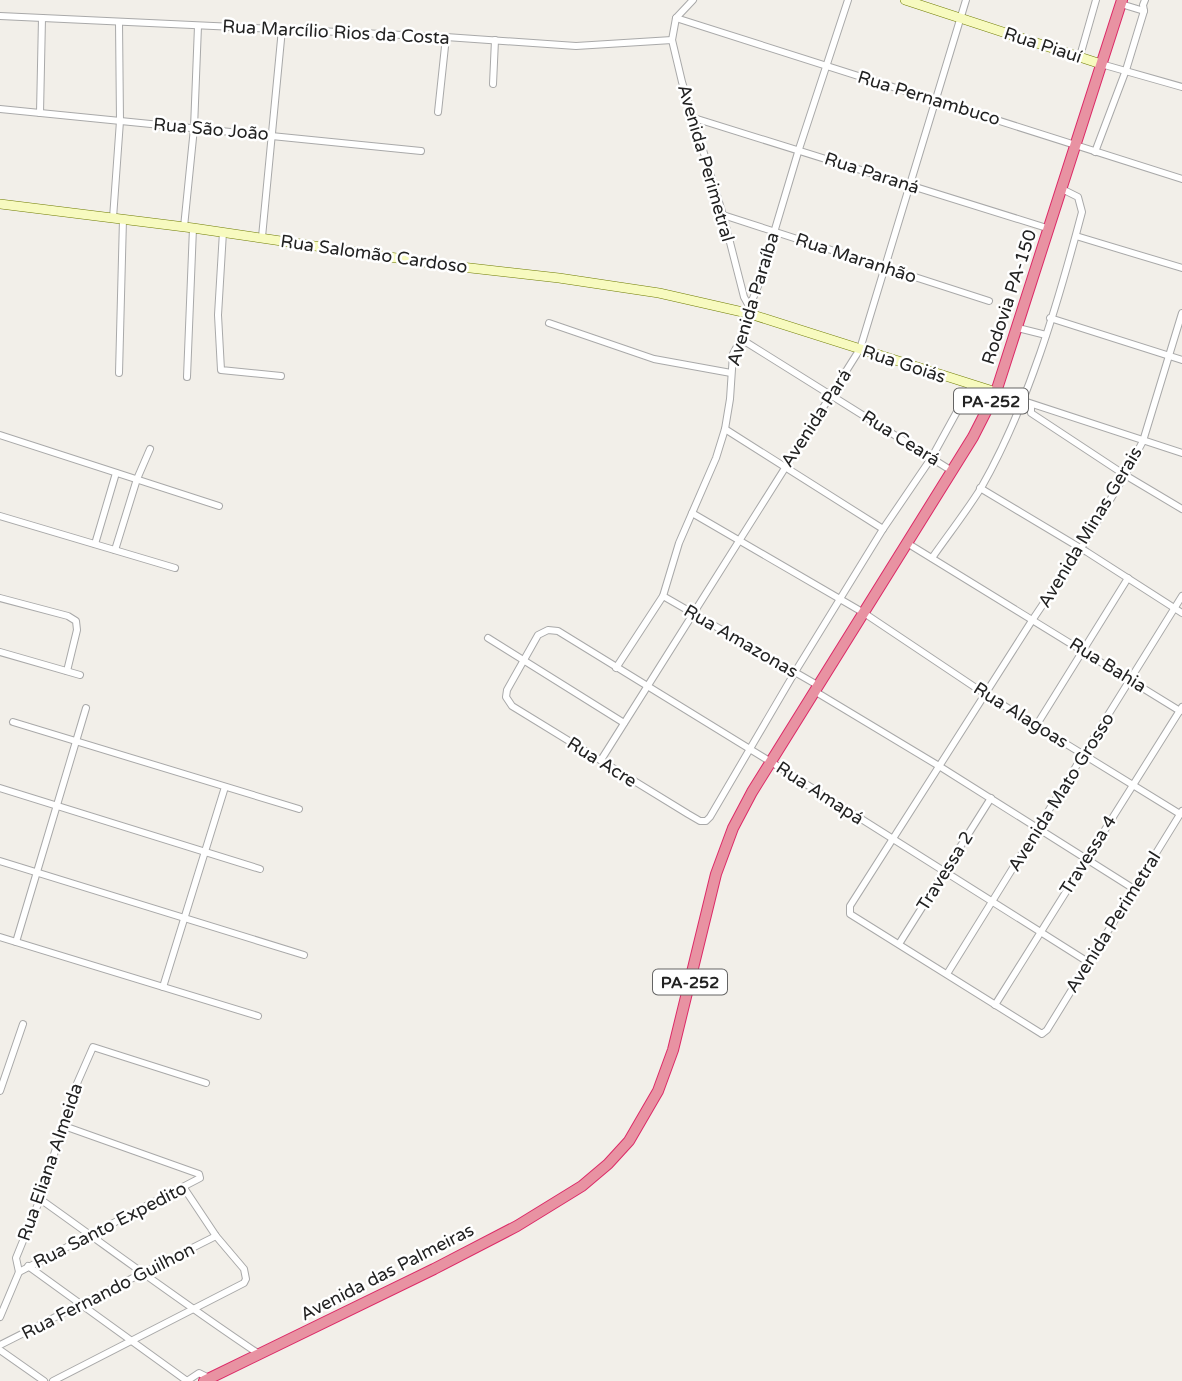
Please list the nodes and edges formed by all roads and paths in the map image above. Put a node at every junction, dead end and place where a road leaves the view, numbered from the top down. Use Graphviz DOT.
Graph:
graph roads {
  1 [pos="693,0"];
  2 [pos="848,0"];
  3 [pos="905,0"];
  4 [pos="966,0"];
  5 [pos="1096,0"];
  6 [pos="1145,0"];
  7 [pos="1121,2"];
  8 [pos="1144,11"];
  9 [pos="0,16"];
  10 [pos="42,18"];
  11 [pos="676,18"];
  12 [pos="961,18"];
  13 [pos="119,22"];
  14 [pos="198,26"];
  15 [pos="282,29"];
  16 [pos="446,37"];
  17 [pos="495,40"];
  18 [pos="672,40"];
  19 [pos="1080,57"];
  20 [pos="1101,64"];
  21 [pos="826,66"];
  22 [pos="1126,69"];
  23 [pos="493,84"];
  24 [pos="1182,87"];
  25 [pos="935,100"];
  26 [pos="0,109"];
  27 [pos="438,112"];
  28 [pos="40,113"];
  29 [pos="694,118"];
  30 [pos="120,121"];
  31 [pos="194,128"];
  32 [pos="272,135"];
  33 [pos="1075,145"];
  34 [pos="799,149"];
  35 [pos="421,151"];
  36 [pos="1095,152"];
  37 [pos="1182,178"];
  38 [pos="909,184"];
  39 [pos="1062,188"];
  40 [pos="0,204"];
  41 [pos="723,215"];
  42 [pos="118,218"];
  43 [pos="189,227"];
  44 [pos="1050,229"];
  45 [pos="223,232"];
  46 [pos="773,232"];
  47 [pos="1076,236"];
  48 [pos="262,237"];
  49 [pos="884,267"];
  50 [pos="1182,268"];
  51 [pos="989,301"];
  52 [pos="748,310"];
  53 [pos="1182,313"];
  54 [pos="1050,318"];
  55 [pos="550,323"];
  56 [pos="1018,328"];
  57 [pos="1045,335"];
  58 [pos="741,340"];
  59 [pos="860,349"];
  60 [pos="1169,356"];
  61 [pos="1182,360"];
  62 [pos="119,373"];
  63 [pos="731,373"];
  64 [pos="281,376"];
  65 [pos="187,377"];
  66 [pos="971,386"];
  67 [pos="996,392"];
  68 [pos="832,395"];
  69 [pos="1022,401"];
  70 [pos="1031,404"];
  71 [pos="725,429"];
  72 [pos="0,435"];
  73 [pos="1143,441"];
  74 [pos="150,449"];
  75 [pos="1182,453"];
  76 [pos="932,457"];
  77 [pos="785,467"];
  78 [pos="952,471"];
  79 [pos="116,473"];
  80 [pos="1125,475"];
  81 [pos="137,479"];
  82 [pos="980,488"];
  83 [pos="219,506"];
  84 [pos="1182,509"];
  85 [pos="692,513"];
  86 [pos="0,516"];
  87 [pos="883,529"];
  88 [pos="739,540"];
  89 [pos="907,543"];
  90 [pos="95,544"];
  91 [pos="1080,549"];
  92 [pos="116,550"];
  93 [pos="932,558"];
  94 [pos="175,568"];
  95 [pos="1128,578"];
  96 [pos="663,596"];
  97 [pos="1182,596"];
  98 [pos="0,598"];
  99 [pos="841,600"];
  100 [pos="1175,608"];
  101 [pos="864,612"];
  102 [pos="1182,613"];
  103 [pos="694,614"];
  104 [pos="1033,619"];
  105 [pos="488,638"];
  106 [pos="1084,651"];
  107 [pos="0,652"];
  108 [pos="523,660"];
  109 [pos="616,668"];
  110 [pos="67,671"];
  111 [pos="795,672"];
  112 [pos="80,675"];
  113 [pos="1131,680"];
  114 [pos="647,687"];
  115 [pos="818,689"];
  116 [pos="985,694"];
  117 [pos="86,708"];
  118 [pos="1181,710"];
  119 [pos="13,722"];
  120 [pos="624,723"];
  121 [pos="1037,726"];
  122 [pos="76,741"];
  123 [pos="751,750"];
  124 [pos="1085,755"];
  125 [pos="601,761"];
  126 [pos="771,762"];
  127 [pos="939,766"];
  128 [pos="1132,785"];
  129 [pos="225,787"];
  130 [pos="0,788"];
  131 [pos="991,798"];
  132 [pos="57,806"];
  133 [pos="299,809"];
  134 [pos="1181,813"];
  135 [pos="1039,828"];
  136 [pos="892,839"];
  137 [pos="205,852"];
  138 [pos="1087,858"];
  139 [pos="0,861"];
  140 [pos="260,869"];
  141 [pos="37,872"];
  142 [pos="944,872"];
  143 [pos="1134,889"];
  144 [pos="992,902"];
  145 [pos="184,918"];
  146 [pos="1041,932"];
  147 [pos="0,937"];
  148 [pos="16,942"];
  149 [pos="899,944"];
  150 [pos="304,955"];
  151 [pos="1088,962"];
  152 [pos="947,974"];
  153 [pos="163,987"];
  154 [pos="995,1005"];
  155 [pos="258,1016"];
  156 [pos="23,1024"];
  157 [pos="206,1083"];
  158 [pos="0,1091"];
  159 [pos="64,1126"];
  160 [pos="184,1188"];
  161 [pos="40,1199"];
  162 [pos="91,1236"];
  163 [pos="216,1236"];
  164 [pos="28,1266"];
  165 [pos="19,1272"];
  166 [pos="144,1272"];
  167 [pos="81,1304"];
  168 [pos="192,1310"];
  169 [pos="0,1317"];
  170 [pos="132,1341"];
  171 [pos="0,1347"];
  172 [pos="260,1355"];
  173 [pos="206,1380"];
  174 [pos="44,1381"];
  175 [pos="53,1381"];
  1 -- 11 [label="street"];
  2 -- 21 [label="street, Avenida Paraíba"];
  3 -- 12 [label="street, Rua Piauí"];
  4 -- 12 [label="street, Avenida Pará"];
  5 -- 19 [label="street"];
  6 -- 8 [label="street"];
  7 -- 8 [label="street"];
  7 -- 20 [label="highway, Rodovia PA-150 / PA-252"];
  8 -- 22 [label="street"];
  9 -- 10 [label="street, Rua Marcílio Rios da Costa"];
  10 -- 13 [label="street, Rua Marcílio Rios da Costa"];
  10 -- 28 [label="street"];
  11 -- 18 [label="street, Avenida Perimetral"];
  11 -- 21 [label="street, Rua Pernambuco"];
  12 -- 19 [label="street, Rua Piauí"];
  12 -- 25 [label="street, Avenida Pará"];
  13 -- 14 [label="street, Rua Marcílio Rios da Costa"];
  13 -- 30 [label="street"];
  14 -- 15 [label="street, Rua Marcílio Rios da Costa"];
  14 -- 31 [label="street"];
  15 -- 16 [label="street, Rua Marcílio Rios da Costa"];
  15 -- 32 [label="street"];
  16 -- 17 [label="street, Rua Marcílio Rios da Costa"];
  16 -- 27 [label="street"];
  17 -- 18 [label="street, Rua Marcílio Rios da Costa"];
  17 -- 23 [label="street"];
  18 -- 29 [label="street, Avenida Perimetral"];
  19 -- 20 [label="street, Rua Piauí"];
  20 -- 22 [label="street, Rua Piauí"];
  20 -- 33 [label="highway, Rodovia PA-150 / PA-252"];
  21 -- 25 [label="street, Rua Pernambuco"];
  21 -- 34 [label="street, Avenida Paraíba"];
  22 -- 24 [label="street, Rua Piauí"];
  22 -- 36 [label="street"];
  25 -- 33 [label="street, Rua Pernambuco"];
  25 -- 38 [label="street, Avenida Pará"];
  26 -- 28 [label="street, Rua São João"];
  28 -- 30 [label="street, Rua São João"];
  29 -- 34 [label="street, Rua Paraná"];
  29 -- 41 [label="street, Avenida Perimetral"];
  30 -- 31 [label="street, Rua São João"];
  30 -- 42 [label="street"];
  31 -- 32 [label="street, Rua São João"];
  31 -- 43 [label="street"];
  32 -- 35 [label="street, Rua São João"];
  32 -- 48 [label="street"];
  33 -- 36 [label="street, Rua Pernambuco"];
  33 -- 39 [label="highway, Rodovia PA-150 / PA-252"];
  34 -- 38 [label="street, Rua Paraná"];
  34 -- 46 [label="street, Avenida Paraíba"];
  36 -- 37 [label="street, Rua Pernambuco"];
  38 -- 44 [label="street, Rua Paraná"];
  38 -- 49 [label="street, Avenida Pará"];
  39 -- 44 [label="highway, Rodovia PA-150 / PA-252"];
  39 -- 47 [label="street"];
  40 -- 42 [label="street, Rua Salomão Cardoso"];
  41 -- 46 [label="street, Rua Maranhão"];
  41 -- 52 [label="street, Avenida Perimetral"];
  42 -- 43 [label="street, Rua Salomão Cardoso"];
  42 -- 62 [label="street"];
  43 -- 45 [label="street, Rua Salomão Cardoso"];
  43 -- 65 [label="street"];
  44 -- 56 [label="highway, Rodovia PA-150 / PA-252"];
  45 -- 48 [label="street, Rua Salomão Cardoso"];
  45 -- 64 [label="street"];
  46 -- 49 [label="street, Rua Maranhão"];
  46 -- 52 [label="street, Avenida Paraíba"];
  47 -- 50 [label="street"];
  47 -- 54 [label="street"];
  48 -- 52 [label="street, Rua Salomão Cardoso"];
  49 -- 51 [label="street, Rua Maranhão"];
  49 -- 59 [label="street, Avenida Pará"];
  52 -- 58 [label="street, Avenida Paraíba"];
  52 -- 59 [label="street, Rua Goiás"];
  53 -- 60 [label="street, Avenida Minas Gerais"];
  54 -- 57 [label="street"];
  54 -- 60 [label="street"];
  55 -- 63 [label="street"];
  56 -- 57 [label="street"];
  56 -- 67 [label="highway, Rodovia PA-150 / PA-252"];
  57 -- 69 [label="street"];
  58 -- 63 [label="street, Avenida Paraíba"];
  58 -- 68 [label="street, Rua Ceará"];
  59 -- 66 [label="street, Rua Goiás"];
  59 -- 68 [label="street, Avenida Pará"];
  60 -- 61 [label="street"];
  60 -- 73 [label="street, Avenida Minas Gerais"];
  63 -- 71 [label="street, Avenida Paraíba"];
  66 -- 67 [label="street, Rua Goiás"];
  66 -- 76 [label="street"];
  67 -- 69 [label="street, Rua Goiás"];
  67 -- 78 [label="highway, Rodovia PA-150 / PA-252"];
  68 -- 76 [label="street, Rua Ceará"];
  68 -- 77 [label="street, Avenida Pará"];
  69 -- 70 [label="street, Rua Goiás"];
  69 -- 82 [label="street"];
  70 -- 73 [label="street, Rua Goiás"];
  70 -- 80 [label="street"];
  71 -- 77 [label="street"];
  71 -- 85 [label="street, Avenida Paraíba"];
  72 -- 79 [label="street"];
  73 -- 75 [label="street, Rua Goiás"];
  73 -- 80 [label="street, Avenida Minas Gerais"];
  74 -- 81 [label="street"];
  76 -- 78 [label="street, Rua Ceará"];
  76 -- 87 [label="street"];
  77 -- 87 [label="street"];
  77 -- 88 [label="street, Avenida Pará"];
  78 -- 89 [label="highway, Rodovia PA-150 / PA-252"];
  79 -- 81 [label="street"];
  79 -- 90 [label="street"];
  80 -- 84 [label="street"];
  80 -- 91 [label="street, Avenida Minas Gerais"];
  81 -- 83 [label="street"];
  81 -- 92 [label="street"];
  82 -- 91 [label="street"];
  82 -- 93 [label="street"];
  85 -- 88 [label="street"];
  85 -- 96 [label="street, Avenida Paraíba"];
  86 -- 90 [label="street"];
  87 -- 99 [label="street"];
  88 -- 99 [label="street"];
  88 -- 103 [label="street, Avenida Pará"];
  89 -- 93 [label="street, Rua Bahia"];
  89 -- 101 [label="highway, Rodovia PA-150 / PA-252"];
  90 -- 92 [label="street"];
  91 -- 95 [label="street"];
  91 -- 104 [label="street, Avenida Minas Gerais"];
  92 -- 94 [label="street"];
  93 -- 104 [label="street, Rua Bahia"];
  95 -- 100 [label="street"];
  95 -- 106 [label="street"];
  96 -- 103 [label="street, Rua Amazonas"];
  96 -- 109 [label="street, Avenida Paraíba"];
  97 -- 100 [label="street, Avenida Mato Grosso"];
  98 -- 110 [label="street"];
  99 -- 101 [label="street, Rua Alagoas"];
  99 -- 111 [label="street"];
  100 -- 102 [label="street"];
  100 -- 113 [label="street, Avenida Mato Grosso"];
  101 -- 115 [label="highway, Rodovia PA-150 / PA-252"];
  101 -- 116 [label="street, Rua Alagoas"];
  103 -- 111 [label="street, Rua Amazonas"];
  103 -- 114 [label="street, Avenida Pará"];
  104 -- 106 [label="street, Rua Bahia"];
  104 -- 116 [label="street"];
  105 -- 108 [label="street"];
  106 -- 113 [label="street, Rua Bahia"];
  106 -- 121 [label="street"];
  107 -- 110 [label="street"];
  108 -- 109 [label="street, Rua Amapá"];
  108 -- 120 [label="street"];
  108 -- 125 [label="street, Rua Acre"];
  109 -- 114 [label="street, Rua Amapá"];
  110 -- 112 [label="street"];
  111 -- 115 [label="street, Rua Amazonas"];
  111 -- 123 [label="street"];
  113 -- 118 [label="street, Rua Bahia"];
  113 -- 124 [label="street, Avenida Mato Grosso"];
  114 -- 120 [label="street, Avenida Pará"];
  114 -- 123 [label="street, Rua Amapá"];
  115 -- 126 [label="highway, Rodovia PA-150 / PA-252"];
  115 -- 127 [label="street, Rua Amazonas"];
  116 -- 121 [label="street, Rua Alagoas"];
  116 -- 127 [label="street"];
  117 -- 122 [label="street"];
  118 -- 128 [label="street, Travessa 4"];
  119 -- 122 [label="street"];
  120 -- 125 [label="street, Avenida Pará"];
  121 -- 124 [label="street, Rua Alagoas"];
  122 -- 129 [label="street"];
  122 -- 132 [label="street"];
  123 -- 125 [label="street, Rua Acre"];
  123 -- 126 [label="street, Rua Amapá"];
  124 -- 128 [label="street, Rua Alagoas"];
  124 -- 135 [label="street, Avenida Mato Grosso"];
  126 -- 136 [label="street, Rua Amapá"];
  126 -- 172 [label="highway, Avenida das Palmeiras / PA-252"];
  127 -- 131 [label="street"];
  127 -- 136 [label="street"];
  128 -- 134 [label="street, Rua Alagoas"];
  128 -- 138 [label="street, Travessa 4"];
  129 -- 133 [label="street"];
  129 -- 137 [label="street"];
  130 -- 132 [label="street"];
  131 -- 135 [label="street"];
  131 -- 142 [label="street, Travessa 2"];
  132 -- 137 [label="street"];
  132 -- 141 [label="street"];
  134 -- 143 [label="street, Avenida Perimetral"];
  135 -- 138 [label="street"];
  135 -- 144 [label="street, Avenida Mato Grosso"];
  136 -- 142 [label="street, Rua Amapá"];
  136 -- 149 [label="street"];
  137 -- 140 [label="street"];
  137 -- 145 [label="street"];
  138 -- 143 [label="street"];
  138 -- 146 [label="street, Travessa 4"];
  139 -- 141 [label="street"];
  141 -- 145 [label="street"];
  141 -- 148 [label="street"];
  142 -- 144 [label="street, Rua Amapá"];
  142 -- 149 [label="street, Travessa 2"];
  143 -- 151 [label="street, Avenida Perimetral"];
  144 -- 146 [label="street, Rua Amapá"];
  144 -- 152 [label="street, Avenida Mato Grosso"];
  145 -- 150 [label="street"];
  145 -- 153 [label="street"];
  146 -- 151 [label="street, Rua Amapá"];
  146 -- 154 [label="street, Travessa 4"];
  147 -- 148 [label="street"];
  148 -- 153 [label="street"];
  149 -- 152 [label="street"];
  151 -- 154 [label="street, Avenida Perimetral"];
  152 -- 154 [label="street"];
  153 -- 155 [label="street"];
  156 -- 158 [label="street"];
  157 -- 159 [label="street, Rua Eliana Almeida"];
  159 -- 160 [label="street, Rua Santo Expedito"];
  159 -- 161 [label="street, Rua Eliana Almeida"];
  160 -- 162 [label="street, Rua Santo Expedito"];
  160 -- 163 [label="street"];
  161 -- 162 [label="street"];
  161 -- 165 [label="street, Rua Eliana Almeida"];
  162 -- 164 [label="street, Rua Santo Expedito"];
  162 -- 166 [label="street"];
  163 -- 166 [label="street, Rua Fernando Guilhon"];
  163 -- 168 [label="street"];
  164 -- 165 [label="street, Rua Santo Expedito"];
  164 -- 167 [label="street"];
  165 -- 169 [label="street, Rua Eliana Almeida"];
  166 -- 167 [label="street, Rua Fernando Guilhon"];
  166 -- 168 [label="street"];
  167 -- 170 [label="street"];
  167 -- 171 [label="street, Rua Fernando Guilhon"];
  168 -- 170 [label="street"];
  168 -- 172 [label="street"];
  170 -- 173 [label="street"];
  170 -- 175 [label="street"];
  171 -- 174 [label="street"];
  172 -- 173 [label="highway, Avenida das Palmeiras / PA-252"];
}
